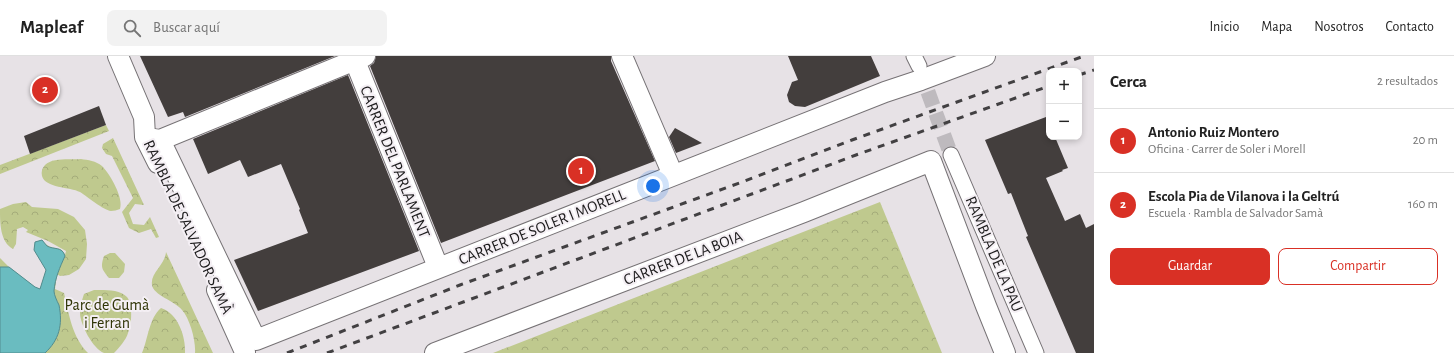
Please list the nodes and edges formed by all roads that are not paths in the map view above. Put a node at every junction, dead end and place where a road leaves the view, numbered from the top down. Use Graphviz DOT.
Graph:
graph roads {
  1 [pos="118,56"];
  2 [pos="622,56"];
  3 [pos="985,56"];
  4 [pos="357,57"];
  5 [pos="153,139"];
  6 [pos="952,155"];
  7 [pos="931,161"];
  8 [pos="673,175"];
  9 [pos="438,268"];
  10 [pos="250,346"];
  11 [pos="435,353"];
  12 [pos="1005,353"];
  13 [pos="1036,353"];
  1 -- 5 [label="street, RAMBLA DE SALVADOR SAMÀ"];
  2 -- 8 [label="street"];
  3 -- 8 [label="street, CARRER DE SOLER I MORELL"];
  4 -- 5 [label="street"];
  4 -- 9 [label="street, CARRER DEL PARLAMENT"];
  5 -- 10 [label="street, RAMBLA DE SALVADOR SAMÀ"];
  6 -- 13 [label="street, RAMBLA DE LA PAU"];
  7 -- 11 [label="street, CARRER DE LA BOIA"];
  7 -- 12 [label="street, RAMBLA DE LA PAU"];
  8 -- 9 [label="street, CARRER DE SOLER I MORELL"];
  9 -- 10 [label="street, CARRER DE SOLER I MORELL"];
}
